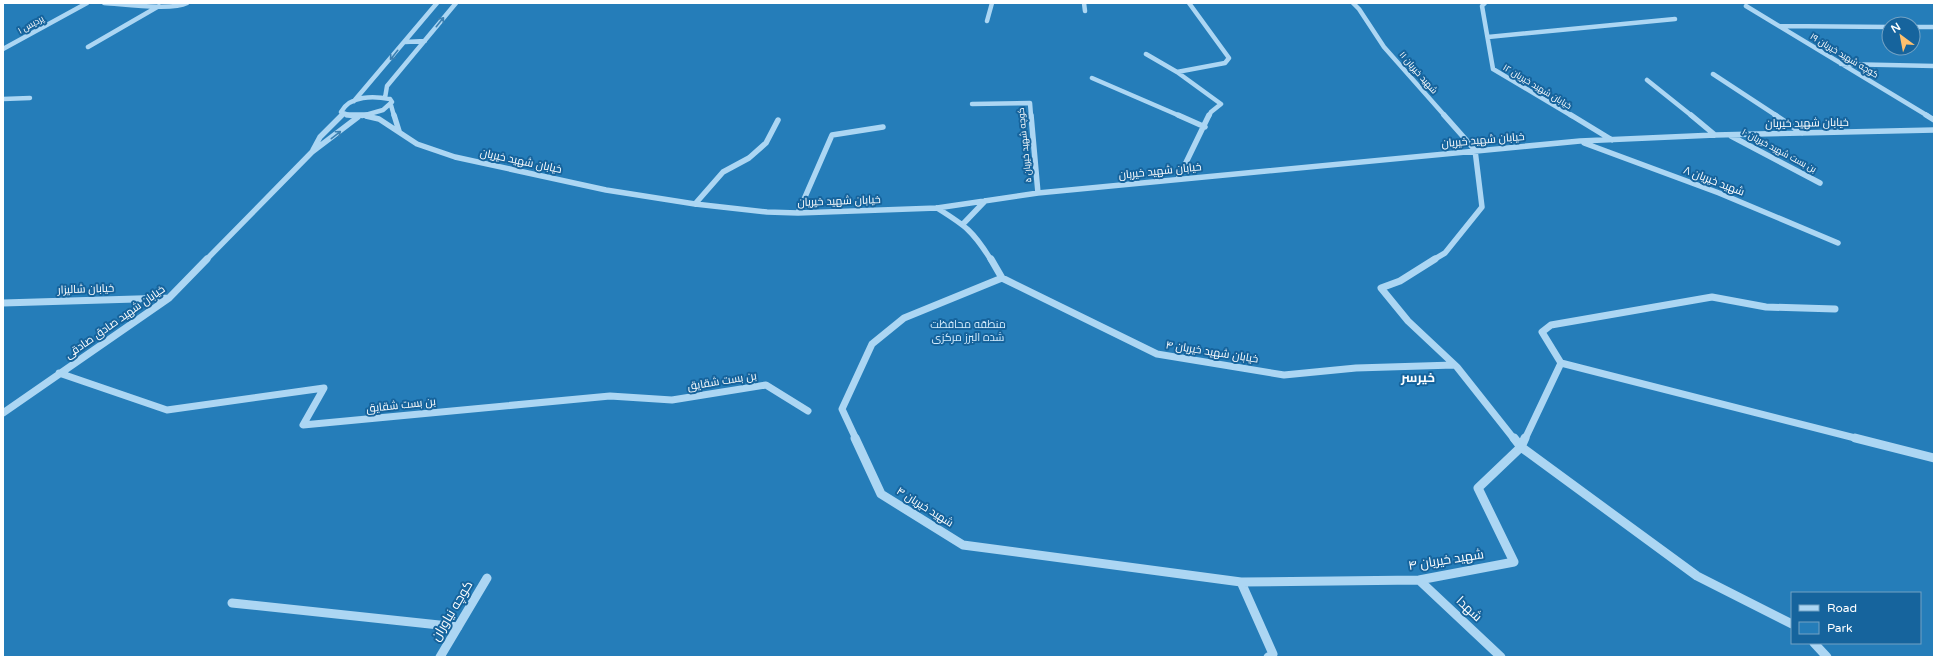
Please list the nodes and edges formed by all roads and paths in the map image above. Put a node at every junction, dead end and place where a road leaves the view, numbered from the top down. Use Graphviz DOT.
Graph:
graph roads {
  1 [pos="87,3"];
  2 [pos="104,3"];
  3 [pos="186,3"];
  4 [pos="437,3"];
  5 [pos="456,3"];
  6 [pos="992,3"];
  7 [pos="1084,3"];
  8 [pos="1189,3"];
  9 [pos="1353,3"];
  10 [pos="1484,3"];
  11 [pos="159,6"];
  12 [pos="1746,6"];
  13 [pos="1085,11"];
  14 [pos="1675,19"];
  15 [pos="987,21"];
  16 [pos="1779,26"];
  17 [pos="1881,27"];
  18 [pos="1921,27"];
  19 [pos="1934,27"];
  20 [pos="1488,37"];
  21 [pos="425,41"];
  22 [pos="405,42"];
  23 [pos="88,47"];
  24 [pos="3,49"];
  25 [pos="1146,54"];
  26 [pos="1841,64"];
  27 [pos="1934,66"];
  28 [pos="1177,72"];
  29 [pos="1713,74"];
  30 [pos="1092,78"];
  31 [pos="1647,80"];
  32 [pos="30,98"];
  33 [pos="385,98"];
  34 [pos="3,99"];
  35 [pos="354,101"];
  36 [pos="972,104"];
  37 [pos="390,105"];
  38 [pos="343,114"];
  39 [pos="366,116"];
  40 [pos="358,117"];
  41 [pos="778,120"];
  42 [pos="1934,120"];
  43 [pos="883,127"];
  44 [pos="1205,127"];
  45 [pos="1934,130"];
  46 [pos="399,131"];
  47 [pos="1803,133"];
  48 [pos="1715,135"];
  49 [pos="1729,135"];
  50 [pos="1612,140"];
  51 [pos="1580,141"];
  52 [pos="1475,150"];
  53 [pos="312,152"];
  54 [pos="1178,179"];
  55 [pos="1820,183"];
  56 [pos="1038,193"];
  57 [pos="984,202"];
  58 [pos="695,204"];
  59 [pos="937,208"];
  60 [pos="798,213"];
  61 [pos="963,224"];
  62 [pos="1838,243"];
  63 [pos="1002,278"];
  64 [pos="169,298"];
  65 [pos="3,303"];
  66 [pos="1835,309"];
  67 [pos="1561,363"];
  68 [pos="1454,365"];
  69 [pos="59,373"];
  70 [pos="808,411"];
  71 [pos="3,413"];
  72 [pos="1521,448"];
  73 [pos="1934,458"];
  74 [pos="487,578"];
  75 [pos="1419,580"];
  76 [pos="1240,582"];
  77 [pos="232,603"];
  78 [pos="1791,623"];
  79 [pos="458,627"];
  80 [pos="1815,644"];
  81 [pos="440,657"];
  82 [pos="1268,657"];
  83 [pos="1501,657"];
  84 [pos="1827,657"];
  1 -- 24 [label="street, پردیس ۱"];
  2 -- 11 [label="street"];
  3 -- 11 [label="street"];
  4 -- 22 [label="street"];
  21 -- 5 [label="street, one-way"];
  6 -- 15 [label="street"];
  7 -- 13 [label="street"];
  8 -- 28 [label="street"];
  9 -- 52 [label="street, شهید خیریان ۱۱"];
  10 -- 20 [label="street, خیابان شهید خیریان ۱۲"];
  11 -- 23 [label="street"];
  12 -- 16 [label="street, کوچه شهید خیریان ۱۹"];
  14 -- 20 [label="street"];
  16 -- 17 [label="street"];
  16 -- 26 [label="street, کوچه شهید خیریان ۱۹"];
  18 -- 19 [label="street"];
  20 -- 50 [label="street, خیابان شهید خیریان ۱۲"];
  21 -- 22 [label="street"];
  21 -- 33 [label="street"];
  22 -- 35 [label="street, one-way"];
  25 -- 28 [label="street"];
  26 -- 27 [label="street"];
  26 -- 42 [label="street, کوچه شهید خیریان ۱۹"];
  28 -- 44 [label="street"];
  29 -- 47 [label="street"];
  30 -- 44 [label="street"];
  31 -- 48 [label="street"];
  32 -- 34 [label="street"];
  33 -- 35 [label="street"];
  33 -- 37 [label="street"];
  35 -- 38 [label="street"];
  36 -- 56 [label="street, کوچه شهید خیریان ۵"];
  37 -- 39 [label="street"];
  37 -- 46 [label="street"];
  38 -- 40 [label="street"];
  38 -- 53 [label="street"];
  39 -- 40 [label="street"];
  39 -- 46 [label="street, خیابان شهید خیریان"];
  53 -- 40 [label="street, one-way"];
  41 -- 58 [label="street"];
  43 -- 60 [label="street"];
  44 -- 54 [label="street"];
  45 -- 47 [label="street, خیابان شهید خیریان"];
  46 -- 58 [label="street, خیابان شهید خیریان"];
  47 -- 49 [label="street, خیابان شهید خیریان"];
  48 -- 49 [label="street, خیابان شهید خیریان"];
  48 -- 50 [label="street, خیابان شهید خیریان"];
  49 -- 55 [label="street, بن بست شهید خیریان ۱۰"];
  50 -- 51 [label="street, خیابان شهید خیریان"];
  51 -- 52 [label="street, خیابان شهید خیریان"];
  51 -- 62 [label="street, شهید خیریان ۸"];
  52 -- 54 [label="street, خیابان شهید خیریان"];
  52 -- 68 [label="street"];
  53 -- 64 [label="street, خیابان شهید صادق صادقی"];
  54 -- 56 [label="street, خیابان شهید خیریان"];
  56 -- 57 [label="street, خیابان شهید خیریان"];
  57 -- 59 [label="street, خیابان شهید خیریان"];
  57 -- 61 [label="street"];
  58 -- 60 [label="street, خیابان شهید خیریان"];
  59 -- 60 [label="street, خیابان شهید خیریان"];
  59 -- 61 [label="street"];
  61 -- 63 [label="street"];
  63 -- 68 [label="street, خیابان شهید خیریان ۴"];
  63 -- 76 [label="street, شهید خیریان ۴"];
  64 -- 65 [label="street, خیابان شالیزار"];
  64 -- 69 [label="street, خیابان شهید صادق صادقی"];
  66 -- 67 [label="street"];
  67 -- 72 [label="street"];
  67 -- 73 [label="street"];
  68 -- 72 [label="street"];
  69 -- 70 [label="street, بن بست شقایق"];
  69 -- 71 [label="street, خیابان شهید صادق صادقی"];
  72 -- 75 [label="street, شهید خیریان ۴"];
  72 -- 78 [label="street"];
  74 -- 79 [label="street, کوچه نیاوران"];
  75 -- 76 [label="street, شهید خیریان ۴"];
  75 -- 83 [label="street, شهدا"];
  76 -- 82 [label="street"];
  77 -- 79 [label="street"];
  79 -- 81 [label="street, کوچه نیاوران"];
  80 -- 84 [label="street"];
}
